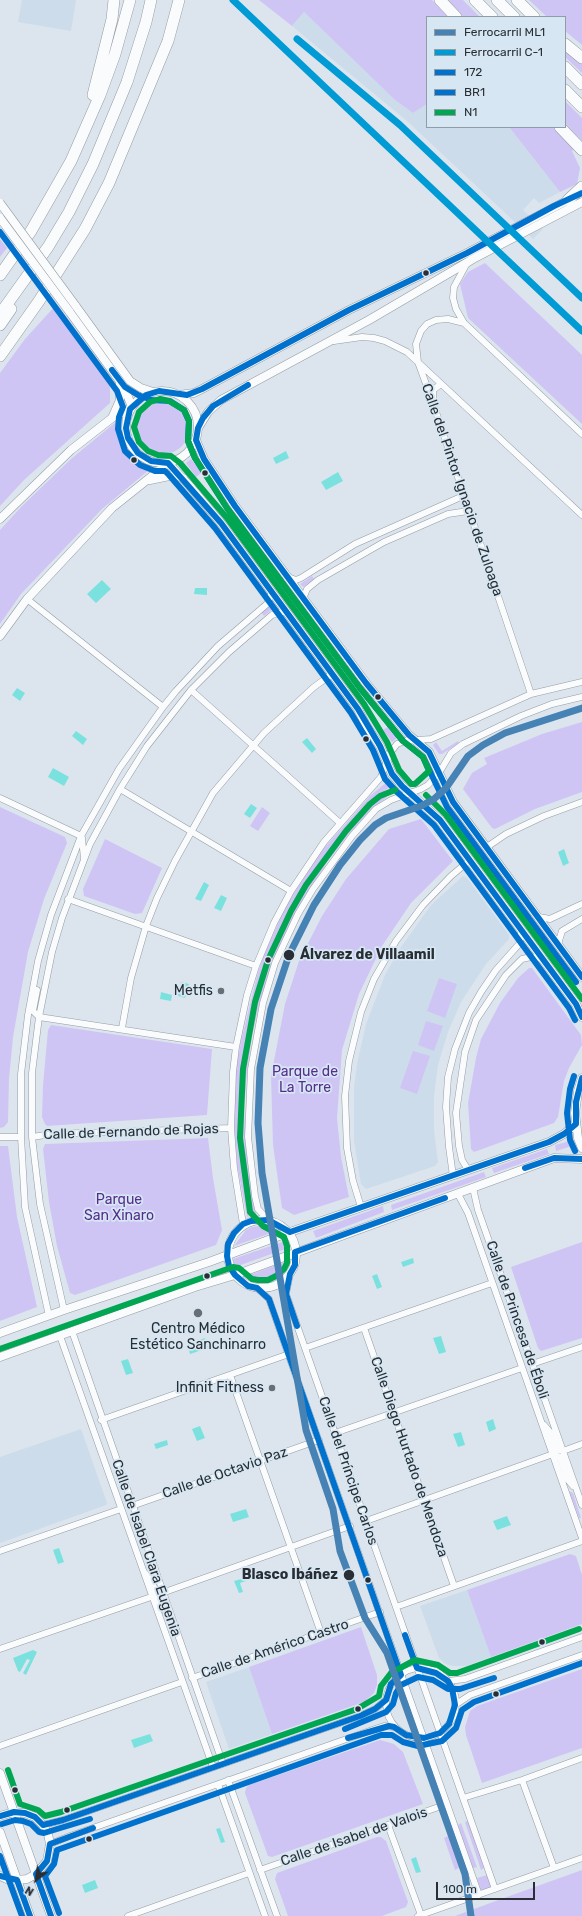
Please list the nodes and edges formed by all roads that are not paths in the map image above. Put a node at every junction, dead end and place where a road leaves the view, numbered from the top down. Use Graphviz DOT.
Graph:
graph roads {
  1 [pos="114,0"];
  2 [pos="130,0"];
  3 [pos="151,0"];
  4 [pos="175,0"];
  5 [pos="179,0"];
  6 [pos="440,0"];
  7 [pos="475,0"];
  8 [pos="497,0"];
  9 [pos="517,0"];
  10 [pos="455,16"];
  11 [pos="491,16"];
  12 [pos="513,16"];
  13 [pos="533,16"];
  14 [pos="566,45"];
  15 [pos="582,58"];
  16 [pos="566,68"];
  17 [pos="128,82"];
  18 [pos="582,84"];
  19 [pos="148,89"];
  20 [pos="566,91"];
  21 [pos="582,107"];
  22 [pos="561,128"];
  23 [pos="83,135"];
  24 [pos="579,147"];
  25 [pos="582,157"];
  26 [pos="582,187"];
  27 [pos="582,193"];
  28 [pos="568,200"];
  29 [pos="582,202"];
  30 [pos="0,203"];
  31 [pos="0,218"];
  32 [pos="470,261"];
  33 [pos="0,276"];
  34 [pos="0,314"];
  35 [pos="464,323"];
  36 [pos="0,325"];
  37 [pos="323,344"];
  38 [pos="0,356"];
  39 [pos="418,362"];
  40 [pos="119,381"];
  41 [pos="441,384"];
  42 [pos="153,392"];
  43 [pos="179,395"];
  44 [pos="433,403"];
  45 [pos="131,408"];
  46 [pos="112,418"];
  47 [pos="198,428"];
  48 [pos="582,434"];
  49 [pos="196,440"];
  50 [pos="168,464"];
  51 [pos="184,479"];
  52 [pos="147,481"];
  53 [pos="463,496"];
  54 [pos="468,511"];
  55 [pos="582,515"];
  56 [pos="0,519"];
  57 [pos="287,577"];
  58 [pos="272,592"];
  59 [pos="27,598"];
  60 [pos="304,599"];
  61 [pos="286,611"];
  62 [pos="0,636"];
  63 [pos="332,674"];
  64 [pos="582,682"];
  65 [pos="191,690"];
  66 [pos="531,694"];
  67 [pos="582,697"];
  68 [pos="163,707"];
  69 [pos="417,741"];
  70 [pos="253,746"];
  71 [pos="386,762"];
  72 [pos="440,773"];
  73 [pos="120,789"];
  74 [pos="410,793"];
  75 [pos="0,798"];
  76 [pos="582,802"];
  77 [pos="340,822"];
  78 [pos="191,831"];
  79 [pos="82,836"];
  80 [pos="487,847"];
  81 [pos="84,859"];
  82 [pos="470,860"];
  83 [pos="291,891"];
  84 [pos="68,899"];
  85 [pos="582,904"];
  86 [pos="539,917"];
  87 [pos="582,919"];
  88 [pos="146,926"];
  89 [pos="521,930"];
  90 [pos="558,944"];
  91 [pos="542,959"];
  92 [pos="38,961"];
  93 [pos="256,966"];
  94 [pos="582,977"];
  95 [pos="39,1017"];
  96 [pos="582,1017"];
  97 [pos="122,1028"];
  98 [pos="236,1047"];
  99 [pos="582,1078"];
  100 [pos="576,1124"];
  101 [pos="231,1128"];
  102 [pos="0,1137"];
  103 [pos="21,1137"];
  104 [pos="32,1137"];
  105 [pos="582,1148"];
  106 [pos="582,1159"];
  107 [pos="468,1170"];
  108 [pos="453,1176"];
  109 [pos="473,1188"];
  110 [pos="458,1194"];
  111 [pos="361,1207"];
  112 [pos="268,1220"];
  113 [pos="243,1224"];
  114 [pos="290,1232"];
  115 [pos="295,1252"];
  116 [pos="227,1256"];
  117 [pos="290,1274"];
  118 [pos="234,1276"];
  119 [pos="492,1283"];
  120 [pos="257,1288"];
  121 [pos="64,1310"];
  122 [pos="49,1316"];
  123 [pos="364,1328"];
  124 [pos="72,1331"];
  125 [pos="0,1333"];
  126 [pos="60,1336"];
  127 [pos="582,1347"];
  128 [pos="305,1348"];
  129 [pos="289,1354"];
  130 [pos="0,1357"];
  131 [pos="532,1364"];
  132 [pos="522,1368"];
  133 [pos="230,1375"];
  134 [pos="394,1413"];
  135 [pos="101,1420"];
  136 [pos="541,1421"];
  137 [pos="335,1433"];
  138 [pos="319,1440"];
  139 [pos="582,1444"];
  140 [pos="563,1451"];
  141 [pos="553,1454"];
  142 [pos="260,1460"];
  143 [pos="576,1489"];
  144 [pos="424,1499"];
  145 [pos="582,1505"];
  146 [pos="132,1506"];
  147 [pos="121,1509"];
  148 [pos="366,1521"];
  149 [pos="350,1526"];
  150 [pos="582,1538"];
  151 [pos="582,1541"];
  152 [pos="291,1547"];
  153 [pos="0,1551"];
  154 [pos="142,1570"];
  155 [pos="454,1586"];
  156 [pos="162,1593"];
  157 [pos="151,1597"];
  158 [pos="396,1607"];
  159 [pos="380,1612"];
  160 [pos="170,1617"];
  161 [pos="321,1633"];
  162 [pos="582,1637"];
  163 [pos="0,1649"];
  164 [pos="582,1655"];
  165 [pos="417,1668"];
  166 [pos="401,1675"];
  167 [pos="192,1678"];
  168 [pos="448,1681"];
  169 [pos="182,1682"];
  170 [pos="386,1700"];
  171 [pos="455,1705"];
  172 [pos="394,1727"];
  173 [pos="440,1733"];
  174 [pos="424,1738"];
  175 [pos="0,1746"];
  176 [pos="582,1758"];
  177 [pos="223,1764"];
  178 [pos="212,1767"];
  179 [pos="0,1773"];
  180 [pos="228,1780"];
  181 [pos="522,1780"];
  182 [pos="218,1784"];
  183 [pos="463,1798"];
  184 [pos="447,1804"];
  185 [pos="14,1812"];
  186 [pos="0,1816"];
  187 [pos="43,1825"];
  188 [pos="388,1825"];
  189 [pos="0,1832"];
  190 [pos="50,1844"];
  191 [pos="582,1858"];
  192 [pos="554,1868"];
  193 [pos="260,1870"];
  194 [pos="36,1874"];
  195 [pos="249,1874"];
  196 [pos="0,1876"];
  197 [pos="17,1880"];
  198 [pos="495,1889"];
  199 [pos="479,1895"];
  200 [pos="419,1915"];
  201 [pos="30,1916"];
  202 [pos="52,1916"];
  203 [pos="128,1916"];
  204 [pos="264,1916"];
  205 [pos="277,1916"];
  1 -- 23 [label="highway"];
  2 -- 23 [label="highway"];
  3 -- 17 [label="highway"];
  4 -- 19 [label="highway"];
  5 -- 19 [label="highway"];
  6 -- 10 [label="highway"];
  7 -- 11 [label="highway"];
  8 -- 12 [label="highway"];
  9 -- 13 [label="highway"];
  14 -- 15 [label="highway"];
  16 -- 18 [label="highway"];
  17 -- 34 [label="highway"];
  17 -- 36 [label="highway"];
  19 -- 38 [label="highway"];
  20 -- 21 [label="highway"];
  22 -- 24 [label="highway"];
  23 -- 33 [label="highway"];
  24 -- 25 [label="highway"];
  26 -- 28 [label="highway"];
  27 -- 28 [label="street"];
  28 -- 43 [label="street"];
  29 -- 32 [label="street"];
  30 -- 42 [label="street, bridge"];
  31 -- 40 [label="street, bridge"];
  32 -- 35 [label="street"];
  32 -- 37 [label="street"];
  35 -- 39 [label="street, Calle del Pintor Ignacio de Zuloaga"];
  35 -- 48 [label="street"];
  37 -- 39 [label="street"];
  37 -- 47 [label="street"];
  39 -- 41 [label="street"];
  39 -- 44 [label="street, Calle del Pintor Ignacio de Zuloaga"];
  40 -- 45 [label="street"];
  40 -- 46 [label="street"];
  41 -- 44 [label="street"];
  41 -- 55 [label="street"];
  42 -- 43 [label="street"];
  42 -- 45 [label="street"];
  43 -- 47 [label="street"];
  44 -- 53 [label="street, Calle del Pintor Ignacio de Zuloaga"];
  45 -- 46 [label="street"];
  45 -- 50 [label="street"];
  46 -- 56 [label="street"];
  47 -- 49 [label="street"];
  49 -- 50 [label="street"];
  49 -- 57 [label="street"];
  50 -- 51 [label="street"];
  50 -- 52 [label="street"];
  51 -- 52 [label="street"];
  51 -- 58 [label="street"];
  52 -- 59 [label="street"];
  53 -- 54 [label="street, Calle del Pintor Ignacio de Zuloaga"];
  53 -- 57 [label="street"];
  54 -- 60 [label="street"];
  54 -- 66 [label="street, Calle del Pintor Ignacio de Zuloaga"];
  57 -- 60 [label="street"];
  58 -- 61 [label="street"];
  58 -- 68 [label="street"];
  59 -- 62 [label="street"];
  59 -- 68 [label="street"];
  60 -- 69 [label="street"];
  61 -- 63 [label="street"];
  61 -- 65 [label="street"];
  63 -- 70 [label="street"];
  63 -- 71 [label="street"];
  64 -- 66 [label="street"];
  65 -- 70 [label="street"];
  65 -- 73 [label="street"];
  66 -- 69 [label="street"];
  67 -- 72 [label="street"];
  68 -- 79 [label="street"];
  69 -- 71 [label="street"];
  69 -- 72 [label="street"];
  70 -- 77 [label="street"];
  70 -- 78 [label="street"];
  71 -- 74 [label="street"];
  71 -- 77 [label="street"];
  72 -- 74 [label="street"];
  72 -- 80 [label="street"];
  73 -- 78 [label="street"];
  73 -- 81 [label="street"];
  74 -- 82 [label="street"];
  74 -- 112 [label="street"];
  75 -- 79 [label="street"];
  76 -- 80 [label="street"];
  77 -- 83 [label="street"];
  78 -- 83 [label="street"];
  78 -- 88 [label="street"];
  79 -- 81 [label="street"];
  79 -- 92 [label="street"];
  80 -- 86 [label="street"];
  81 -- 84 [label="street"];
  82 -- 89 [label="street"];
  82 -- 111 [label="street"];
  83 -- 93 [label="street"];
  84 -- 88 [label="street"];
  84 -- 95 [label="street"];
  85 -- 86 [label="street"];
  86 -- 90 [label="street"];
  87 -- 90 [label="street"];
  88 -- 93 [label="street"];
  88 -- 97 [label="street"];
  89 -- 91 [label="street"];
  89 -- 108 [label="street"];
  90 -- 94 [label="street"];
  91 -- 96 [label="street"];
  91 -- 107 [label="street"];
  92 -- 95 [label="street"];
  92 -- 103 [label="street"];
  93 -- 98 [label="street"];
  95 -- 97 [label="street"];
  95 -- 104 [label="street"];
  97 -- 98 [label="street"];
  98 -- 101 [label="street"];
  99 -- 100 [label="street"];
  100 -- 105 [label="street"];
  100 -- 107 [label="street"];
  101 -- 104 [label="street, Calle de Fernando de Rojas"];
  101 -- 113 [label="street"];
  102 -- 103 [label="street"];
  103 -- 122 [label="street"];
  104 -- 121 [label="street"];
  106 -- 109 [label="street"];
  107 -- 108 [label="street"];
  108 -- 111 [label="street"];
  109 -- 110 [label="street"];
  109 -- 131 [label="street, Calle de Princesa de Éboli"];
  110 -- 115 [label="street"];
  110 -- 119 [label="street, Calle de Princesa de Éboli"];
  111 -- 114 [label="street"];
  112 -- 113 [label="street"];
  112 -- 114 [label="street"];
  113 -- 116 [label="street"];
  114 -- 115 [label="street"];
  114 -- 116 [label="street"];
  115 -- 117 [label="street"];
  115 -- 118 [label="street"];
  116 -- 118 [label="street"];
  116 -- 121 [label="street"];
  117 -- 120 [label="street"];
  117 -- 128 [label="street, Calle del Príncipe Carlos"];
  118 -- 120 [label="street"];
  118 -- 124 [label="street"];
  119 -- 123 [label="street"];
  119 -- 132 [label="street, Calle de Princesa de Éboli"];
  120 -- 129 [label="street, Calle del Príncipe Carlos"];
  121 -- 122 [label="street"];
  122 -- 125 [label="street"];
  123 -- 128 [label="street"];
  123 -- 134 [label="street, Calle Diego Hurtado de Mendoza"];
  124 -- 126 [label="street"];
  124 -- 135 [label="street, Calle de Isabel Clara Eugenia"];
  126 -- 130 [label="street"];
  126 -- 147 [label="street, Calle de Isabel Clara Eugenia"];
  127 -- 131 [label="street"];
  128 -- 137 [label="street, Calle del Príncipe Carlos"];
  129 -- 133 [label="street"];
  129 -- 138 [label="street, Calle del Príncipe Carlos"];
  131 -- 140 [label="street, Calle de Princesa de Éboli"];
  132 -- 134 [label="street"];
  132 -- 136 [label="street, Calle de Princesa de Éboli"];
  133 -- 135 [label="street"];
  133 -- 142 [label="street"];
  134 -- 137 [label="street"];
  134 -- 144 [label="street, Calle Diego Hurtado de Mendoza"];
  135 -- 146 [label="street, Calle de Isabel Clara Eugenia"];
  136 -- 140 [label="street, Calle de Princesa de Éboli"];
  136 -- 141 [label="street, Calle de Princesa de Éboli"];
  137 -- 148 [label="street, Calle del Príncipe Carlos"];
  138 -- 142 [label="street, Calle de Octavio Paz"];
  138 -- 149 [label="street, Calle del Príncipe Carlos"];
  139 -- 140 [label="street"];
  140 -- 143 [label="street, Calle de Princesa de Éboli"];
  141 -- 143 [label="street, Calle de Princesa de Éboli"];
  141 -- 144 [label="street"];
  141 -- 150 [label="street, Calle de Princesa de Éboli"];
  142 -- 146 [label="street, Calle de Octavio Paz"];
  142 -- 152 [label="street"];
  143 -- 145 [label="street, Calle de Princesa de Éboli"];
  144 -- 148 [label="street"];
  144 -- 155 [label="street, Calle Diego Hurtado de Mendoza"];
  146 -- 156 [label="street, Calle de Isabel Clara Eugenia"];
  147 -- 153 [label="street"];
  147 -- 154 [label="street, Calle de Isabel Clara Eugenia"];
  148 -- 158 [label="street, Calle del Príncipe Carlos"];
  149 -- 152 [label="street"];
  149 -- 159 [label="street, Calle del Príncipe Carlos"];
  151 -- 155 [label="street"];
  152 -- 156 [label="street"];
  152 -- 161 [label="street"];
  154 -- 156 [label="street"];
  154 -- 157 [label="street, Calle de Isabel Clara Eugenia"];
  155 -- 158 [label="street"];
  156 -- 160 [label="street, Calle de Isabel Clara Eugenia"];
  157 -- 160 [label="street"];
  157 -- 163 [label="street"];
  157 -- 169 [label="street, Calle de Isabel Clara Eugenia"];
  158 -- 165 [label="street, Calle del Príncipe Carlos"];
  159 -- 161 [label="street, Calle de Américo Castro"];
  159 -- 166 [label="street, Calle del Príncipe Carlos"];
  160 -- 167 [label="street, Calle de Isabel Clara Eugenia"];
  161 -- 167 [label="street, Calle de Américo Castro"];
  162 -- 168 [label="street"];
  164 -- 171 [label="street"];
  165 -- 166 [label="street"];
  165 -- 168 [label="street"];
  165 -- 173 [label="street, Calle del Príncipe Carlos"];
  166 -- 170 [label="street"];
  166 -- 174 [label="street, Calle del Príncipe Carlos"];
  167 -- 177 [label="street, Calle de Isabel Clara Eugenia"];
  168 -- 171 [label="street"];
  169 -- 175 [label="street"];
  169 -- 178 [label="street, Calle de Isabel Clara Eugenia"];
  170 -- 172 [label="street"];
  170 -- 177 [label="street"];
  171 -- 173 [label="street"];
  172 -- 174 [label="street"];
  172 -- 180 [label="street"];
  173 -- 174 [label="street"];
  173 -- 183 [label="street, Calle del Príncipe Carlos"];
  174 -- 184 [label="street, Calle del Príncipe Carlos"];
  176 -- 181 [label="street"];
  177 -- 178 [label="street"];
  178 -- 187 [label="street"];
  179 -- 185 [label="street"];
  180 -- 182 [label="street"];
  180 -- 193 [label="street"];
  181 -- 183 [label="street"];
  181 -- 192 [label="street"];
  182 -- 190 [label="street"];
  182 -- 195 [label="street"];
  183 -- 198 [label="street, Calle del Príncipe Carlos"];
  184 -- 188 [label="street, Calle de Isabel de Valois"];
  184 -- 199 [label="street, Calle del Príncipe Carlos"];
  185 -- 186 [label="street"];
  185 -- 187 [label="street"];
  185 -- 194 [label="street"];
  187 -- 190 [label="street"];
  188 -- 193 [label="street, Calle de Isabel de Valois"];
  188 -- 200 [label="street"];
  189 -- 197 [label="street"];
  190 -- 194 [label="street"];
  191 -- 192 [label="street"];
  192 -- 198 [label="street"];
  193 -- 205 [label="street"];
  194 -- 197 [label="street"];
  194 -- 202 [label="street"];
  195 -- 203 [label="street"];
  195 -- 204 [label="street"];
  196 -- 197 [label="street"];
  197 -- 201 [label="street"];
  198 -- 199 [label="street"];
  199 -- 200 [label="street"];
}
